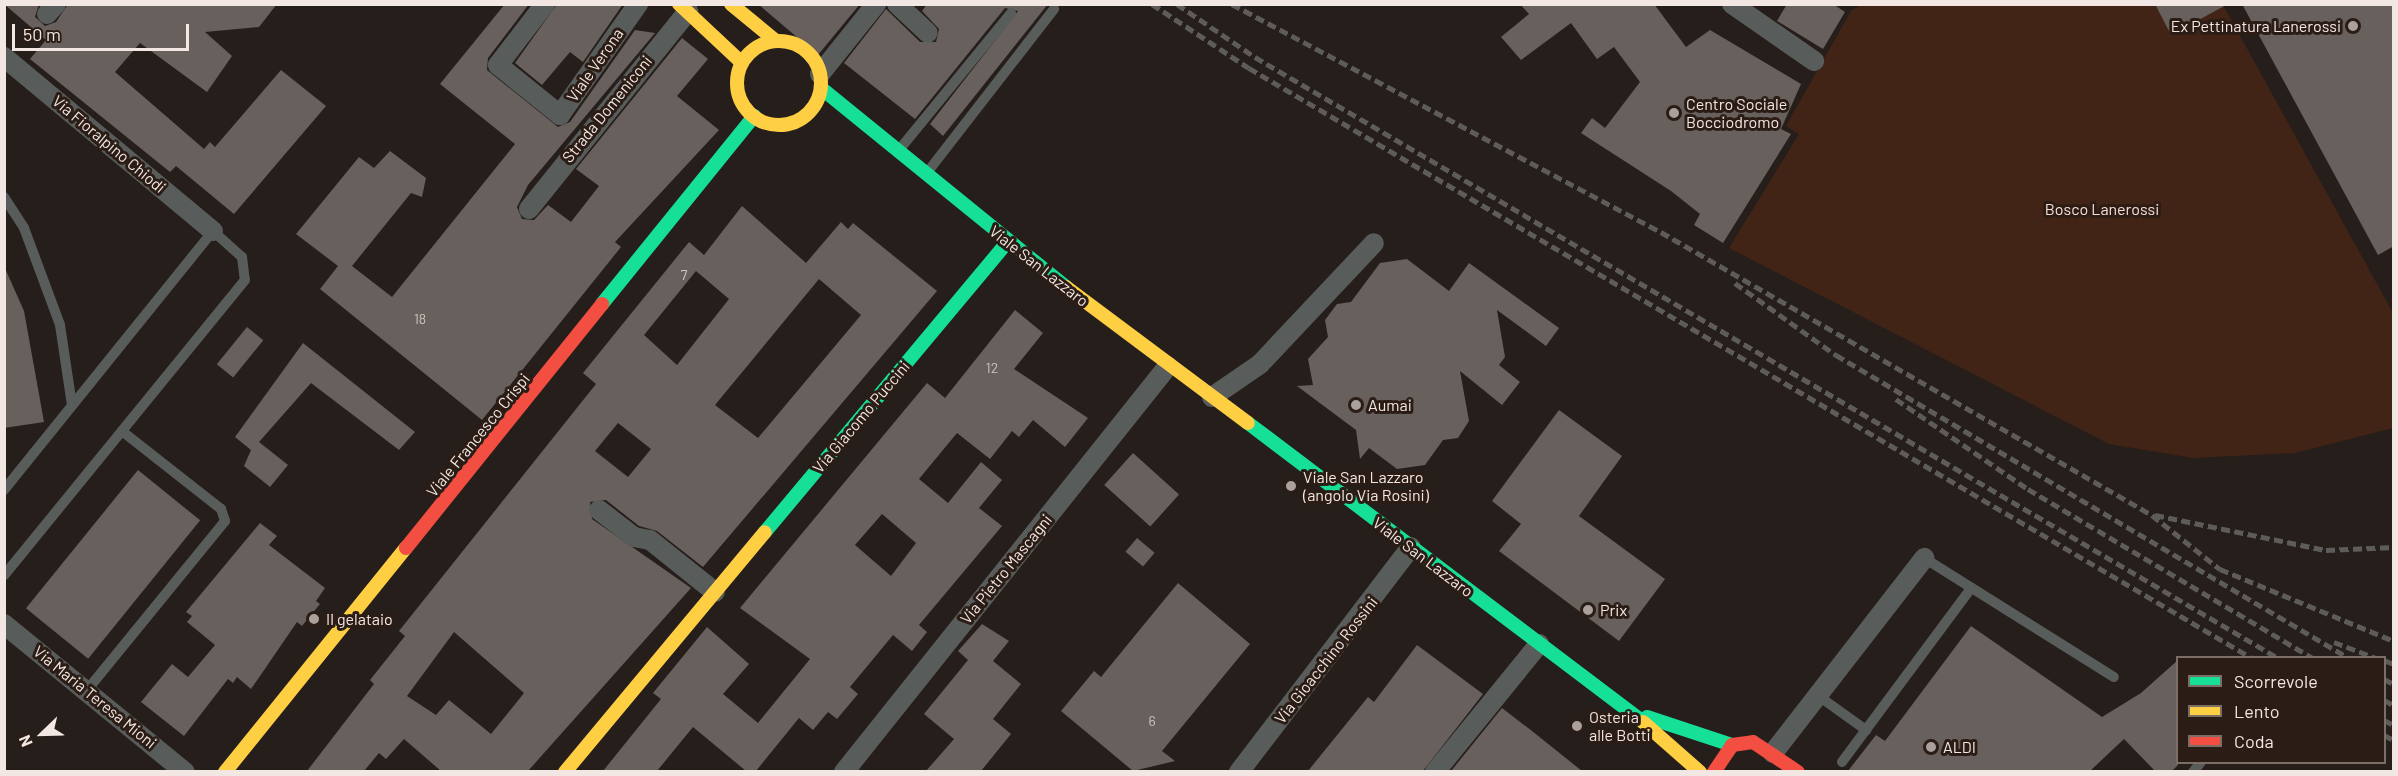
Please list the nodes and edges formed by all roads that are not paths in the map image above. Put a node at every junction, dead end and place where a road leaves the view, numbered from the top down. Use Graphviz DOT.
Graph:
graph roads {
  1 [pos="545,4"];
  2 [pos="638,4"];
  3 [pos="731,4"];
  4 [pos="876,4"];
  5 [pos="897,4"];
  6 [pos="1732,4"];
  7 [pos="683,8"];
  8 [pos="1054,9"];
  9 [pos="1011,13"];
  10 [pos="928,33"];
  11 [pos="776,41"];
  12 [pos="4,57"];
  13 [pos="1814,61"];
  14 [pos="742,63"];
  15 [pos="820,81"];
  16 [pos="811,110"];
  17 [pos="754,116"];
  18 [pos="903,154"];
  19 [pos="926,174"];
  20 [pos="4,196"];
  21 [pos="528,209"];
  22 [pos="213,231"];
  23 [pos="1007,243"];
  24 [pos="1374,243"];
  25 [pos="1168,366"];
  26 [pos="1212,397"];
  27 [pos="72,405"];
  28 [pos="122,431"];
  29 [pos="4,490"];
  30 [pos="599,510"];
  31 [pos="1412,547"];
  32 [pos="1924,558"];
  33 [pos="4,575"];
  34 [pos="1971,588"];
  35 [pos="715,592"];
  36 [pos="4,624"];
  37 [pos="1539,644"];
  38 [pos="2114,677"];
  39 [pos="88,689"];
  40 [pos="1820,697"];
  41 [pos="1636,714"];
  42 [pos="1800,725"];
  43 [pos="1866,730"];
  44 [pos="1732,745"];
  45 [pos="1773,753"];
  46 [pos="1842,762"];
  47 [pos="1689,768"];
  48 [pos="1795,769"];
  49 [pos="185,771"];
  50 [pos="225,771"];
  51 [pos="565,771"];
  52 [pos="844,771"];
  53 [pos="1239,771"];
  54 [pos="1435,771"];
  55 [pos="1714,771"];
  1 -- 2 [label="street, Viale Verona"];
  3 -- 11 [label="main road"];
  4 -- 15 [label="street"];
  5 -- 10 [label="street"];
  6 -- 13 [label="street"];
  7 -- 14 [label="main road"];
  7 -- 21 [label="street, Strada Domeniconi"];
  8 -- 19 [label="lane"];
  9 -- 18 [label="lane"];
  11 -- 14 [label="main road"];
  11 -- 15 [label="main road"];
  12 -- 22 [label="street, Via Fioralpino Chiodi"];
  14 -- 17 [label="main road"];
  15 -- 16 [label="main road"];
  15 -- 18 [label="main road, Viale San Lazzaro"];
  16 -- 17 [label="main road"];
  16 -- 18 [label="main road, Viale San Lazzaro"];
  17 -- 50 [label="main road, Viale Francesco Crispi"];
  18 -- 19 [label="main road, Viale San Lazzaro"];
  19 -- 23 [label="main road, Viale San Lazzaro"];
  20 -- 27 [label="lane"];
  22 -- 27 [label="lane"];
  22 -- 28 [label="lane"];
  23 -- 25 [label="main road, Viale San Lazzaro"];
  23 -- 35 [label="main road, Via Giacomo Puccini"];
  24 -- 26 [label="street"];
  25 -- 26 [label="main road, Viale San Lazzaro"];
  25 -- 52 [label="street, Via Pietro Mascagni"];
  26 -- 31 [label="main road, Viale San Lazzaro"];
  27 -- 29 [label="lane"];
  28 -- 33 [label="lane"];
  28 -- 39 [label="lane"];
  30 -- 35 [label="street"];
  31 -- 37 [label="main road, Viale San Lazzaro"];
  31 -- 53 [label="street, Via Gioacchino Rossini"];
  32 -- 34 [label="lane"];
  32 -- 40 [label="street, Viale San Lazzaro"];
  34 -- 38 [label="lane"];
  34 -- 43 [label="lane"];
  35 -- 51 [label="main road, Via Giacomo Puccini"];
  36 -- 39 [label="street, Via Maria Teresa Mioni"];
  37 -- 41 [label="main road, Viale San Lazzaro"];
  37 -- 54 [label="street"];
  39 -- 49 [label="street, Via Maria Teresa Mioni"];
  40 -- 42 [label="street, Viale San Lazzaro"];
  40 -- 43 [label="lane"];
  41 -- 44 [label="main road, Viale San Lazzaro"];
  41 -- 47 [label="main road, Viale San Lazzaro"];
  42 -- 45 [label="street, Viale San Lazzaro"];
  42 -- 48 [label="street, Viale San Lazzaro"];
  43 -- 46 [label="lane"];
  44 -- 45 [label="main road, Viale San Lazzaro"];
  44 -- 55 [label="main road"];
  45 -- 48 [label="main road, Viale San Lazzaro"];
}
